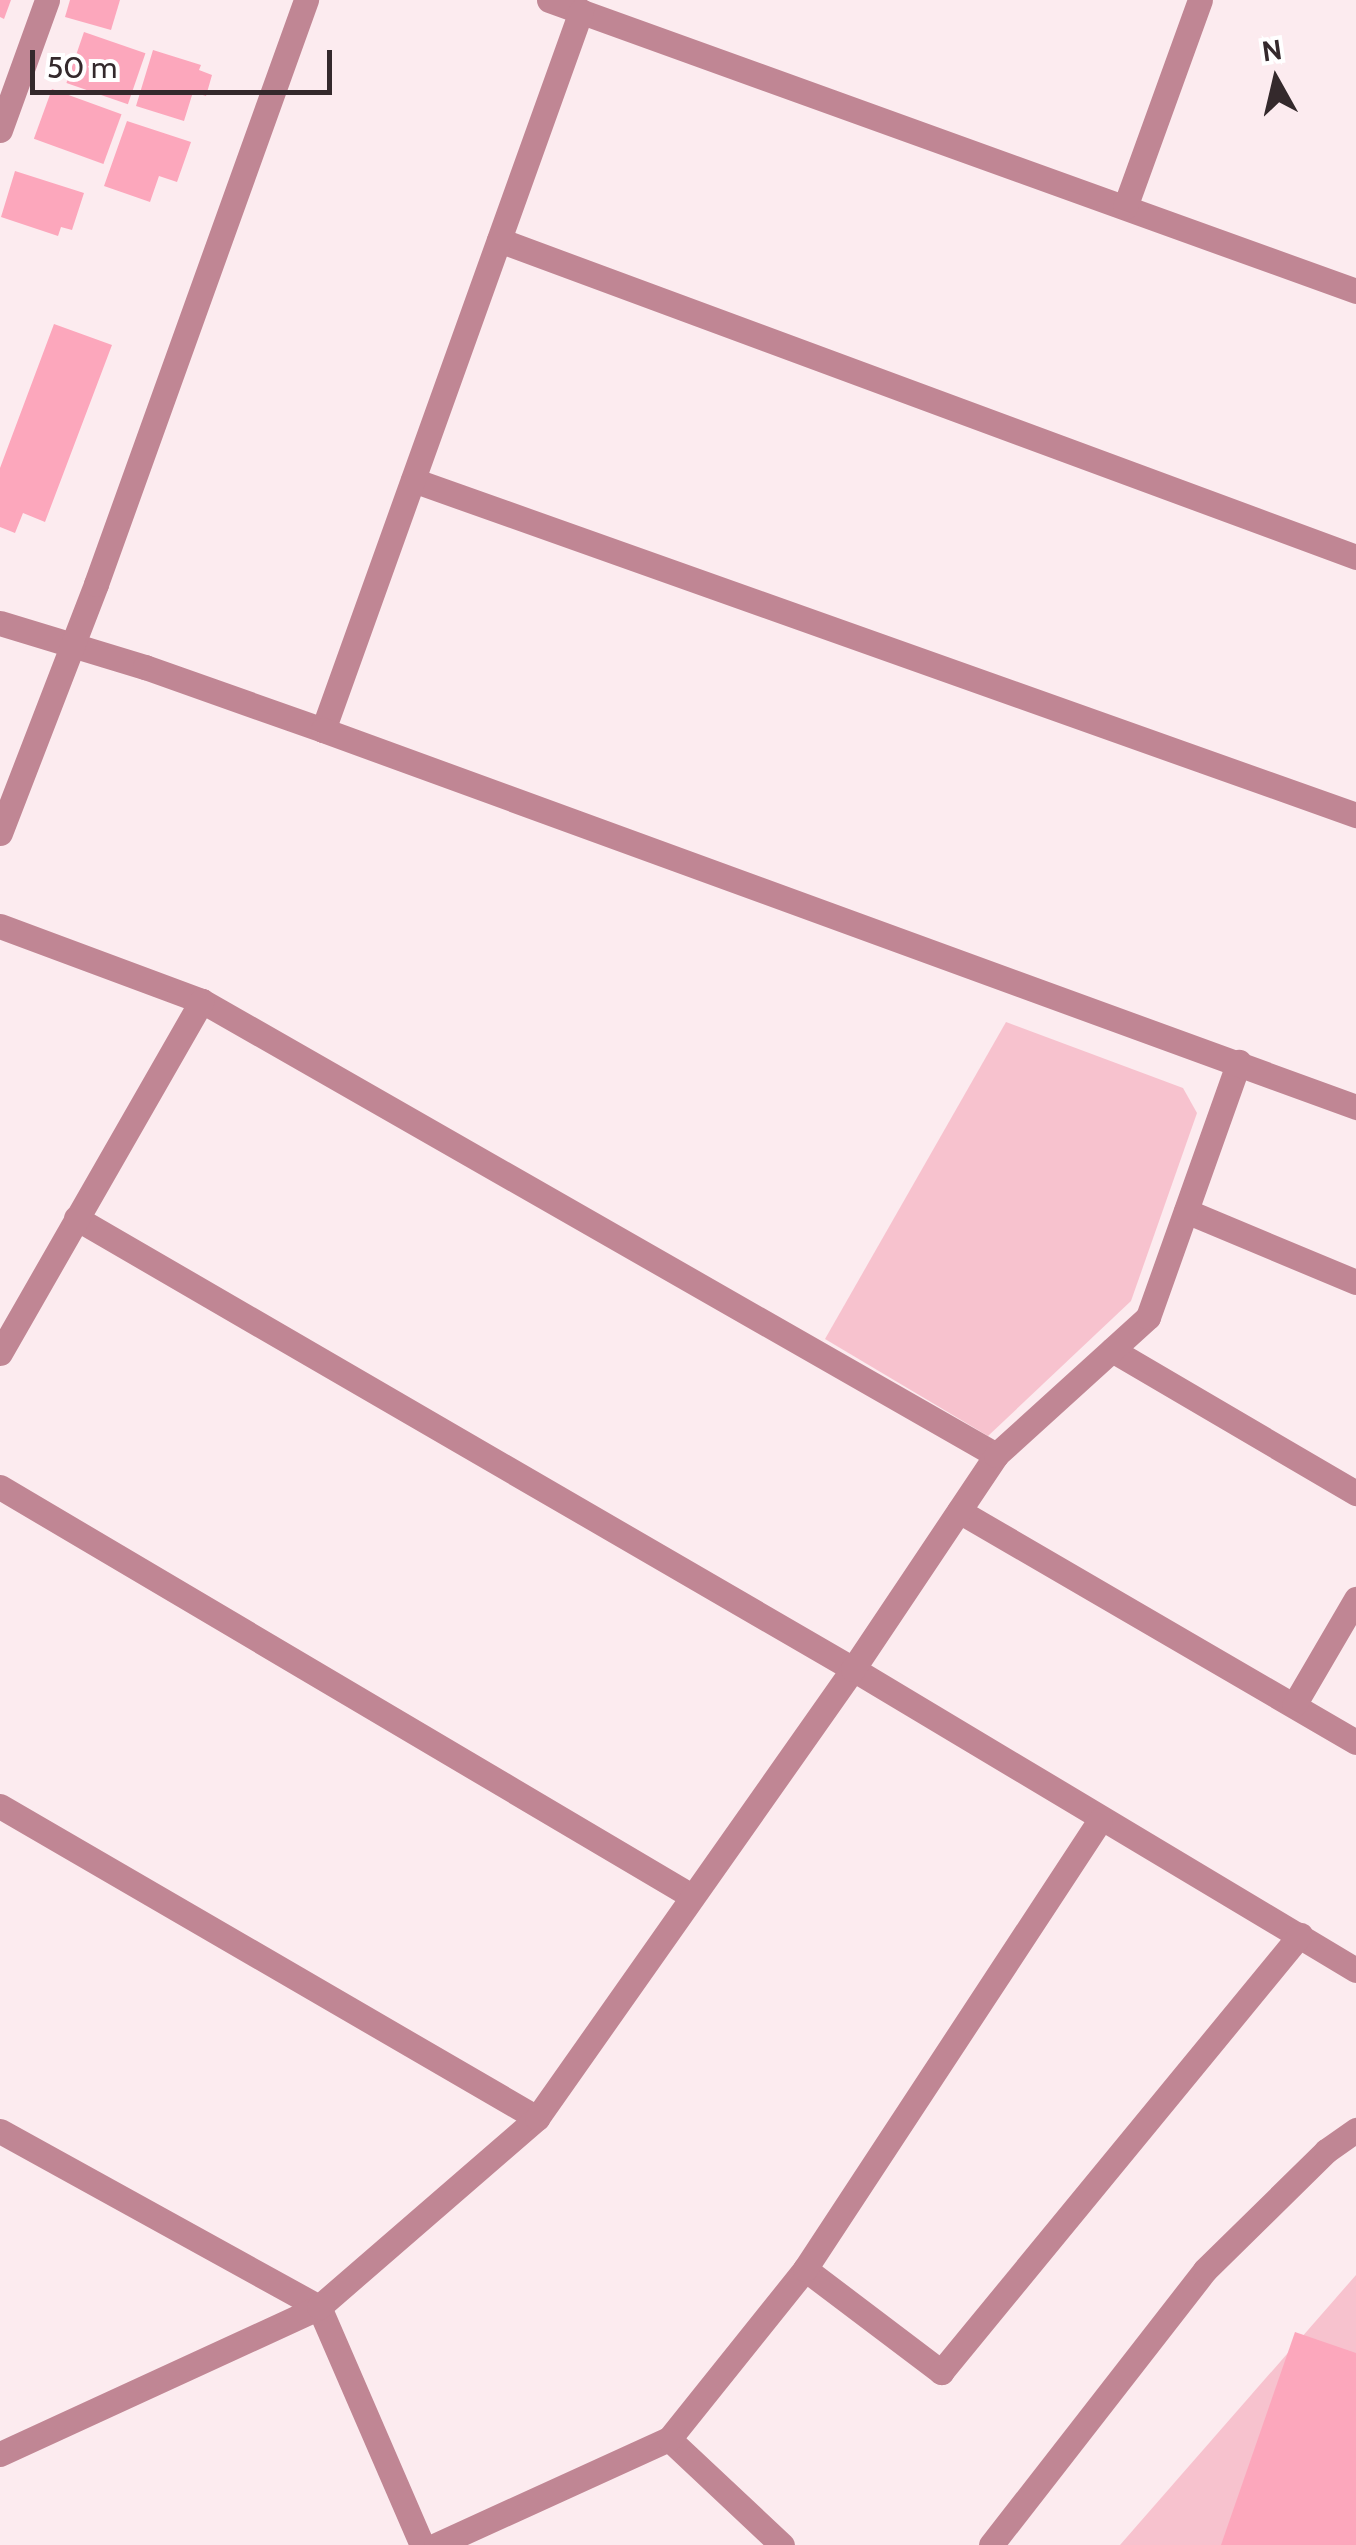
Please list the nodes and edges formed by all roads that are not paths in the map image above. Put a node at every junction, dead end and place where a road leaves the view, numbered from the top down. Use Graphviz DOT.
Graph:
graph roads {
  1 [pos="46,0"];
  2 [pos="306,0"];
  3 [pos="549,0"];
  4 [pos="1200,0"];
  5 [pos="581,11"];
  6 [pos="9,77"];
  7 [pos="0,130"];
  8 [pos="1125,207"];
  9 [pos="499,240"];
  10 [pos="1356,290"];
  11 [pos="412,480"];
  12 [pos="1356,557"];
  13 [pos="0,622"];
  14 [pos="72,645"];
  15 [pos="323,730"];
  16 [pos="1356,814"];
  17 [pos="0,833"];
  18 [pos="0,926"];
  19 [pos="202,1001"];
  20 [pos="1239,1062"];
  21 [pos="1356,1106"];
  22 [pos="1186,1211"];
  23 [pos="76,1218"];
  24 [pos="1356,1282"];
  25 [pos="1112,1350"];
  26 [pos="0,1354"];
  27 [pos="996,1455"];
  28 [pos="0,1487"];
  29 [pos="1356,1494"];
  30 [pos="959,1511"];
  31 [pos="1356,1599"];
  32 [pos="853,1668"];
  33 [pos="1294,1706"];
  34 [pos="1356,1742"];
  35 [pos="0,1806"];
  36 [pos="1100,1820"];
  37 [pos="690,1895"];
  38 [pos="1300,1936"];
  39 [pos="1356,1970"];
  40 [pos="536,2118"];
  41 [pos="1356,2130"];
  42 [pos="3,2136"];
  43 [pos="805,2269"];
  44 [pos="320,2307"];
  45 [pos="669,2439"];
  46 [pos="0,2454"];
  47 [pos="422,2545"];
  48 [pos="436,2545"];
  49 [pos="782,2545"];
  50 [pos="991,2545"];
  1 -- 6 [label="street"];
  2 -- 14 [label="street"];
  3 -- 5 [label="street"];
  4 -- 8 [label="street"];
  5 -- 8 [label="street"];
  5 -- 9 [label="street"];
  6 -- 7 [label="street"];
  8 -- 10 [label="street"];
  9 -- 11 [label="street"];
  9 -- 12 [label="street"];
  11 -- 15 [label="street"];
  11 -- 16 [label="street"];
  13 -- 14 [label="street"];
  14 -- 15 [label="street"];
  14 -- 17 [label="street"];
  15 -- 20 [label="street"];
  18 -- 19 [label="street"];
  19 -- 23 [label="street"];
  19 -- 27 [label="street"];
  20 -- 21 [label="street"];
  20 -- 22 [label="street"];
  22 -- 24 [label="street"];
  22 -- 25 [label="street"];
  23 -- 26 [label="street"];
  23 -- 32 [label="street"];
  25 -- 27 [label="street"];
  25 -- 29 [label="street"];
  27 -- 30 [label="street"];
  28 -- 37 [label="street"];
  30 -- 32 [label="street"];
  30 -- 33 [label="street"];
  31 -- 33 [label="street"];
  32 -- 36 [label="street"];
  32 -- 37 [label="street"];
  33 -- 34 [label="street"];
  35 -- 40 [label="street"];
  36 -- 38 [label="street"];
  36 -- 43 [label="street"];
  37 -- 40 [label="street"];
  38 -- 39 [label="street"];
  38 -- 43 [label="street"];
  40 -- 44 [label="street"];
  41 -- 50 [label="street"];
  42 -- 44 [label="street"];
  43 -- 45 [label="street"];
  44 -- 46 [label="street"];
  44 -- 47 [label="street"];
  45 -- 48 [label="street"];
  45 -- 49 [label="street"];
}
